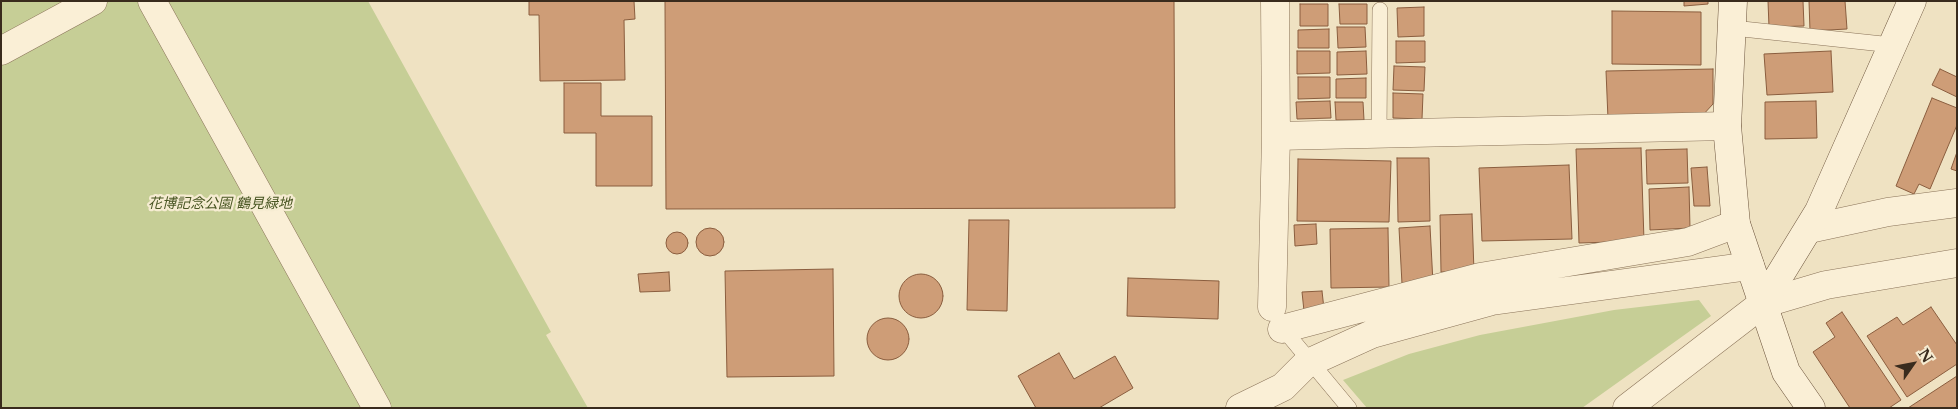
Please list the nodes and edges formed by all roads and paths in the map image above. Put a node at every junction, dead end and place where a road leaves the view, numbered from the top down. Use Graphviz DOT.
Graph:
graph roads {
  1 [pos="93,1"];
  2 [pos="152,1"];
  3 [pos="1275,1"];
  4 [pos="1733,1"];
  5 [pos="1912,1"];
  6 [pos="1380,10"];
  7 [pos="1733,28"];
  8 [pos="1892,45"];
  9 [pos="1,51"];
  10 [pos="1727,126"];
  11 [pos="1379,134"];
  12 [pos="1276,136"];
  13 [pos="1957,203"];
  14 [pos="1736,224"];
  15 [pos="1809,229"];
  16 [pos="1957,263"];
  17 [pos="1750,266"];
  18 [pos="1762,304"];
  19 [pos="1277,318"];
  20 [pos="1310,362"];
  21 [pos="377,408"];
  22 [pos="1240,408"];
  23 [pos="1349,408"];
  24 [pos="1627,408"];
  25 [pos="1811,408"];
  1 -- 9 [label="street"];
  2 -- 21 [label="street"];
  3 -- 12 [label="street"];
  4 -- 7 [label="street"];
  5 -- 8 [label="street"];
  6 -- 11 [label="lane"];
  7 -- 8 [label="lane"];
  7 -- 10 [label="street"];
  8 -- 15 [label="street"];
  10 -- 11 [label="street"];
  10 -- 14 [label="street"];
  11 -- 12 [label="street"];
  12 -- 19 [label="street"];
  13 -- 15 [label="street"];
  14 -- 17 [label="street"];
  14 -- 19 [label="street"];
  15 -- 18 [label="street"];
  16 -- 18 [label="street"];
  17 -- 18 [label="street"];
  17 -- 20 [label="street"];
  18 -- 24 [label="street"];
  18 -- 25 [label="street"];
  19 -- 20 [label="lane"];
  20 -- 22 [label="street"];
  20 -- 23 [label="lane"];
}
